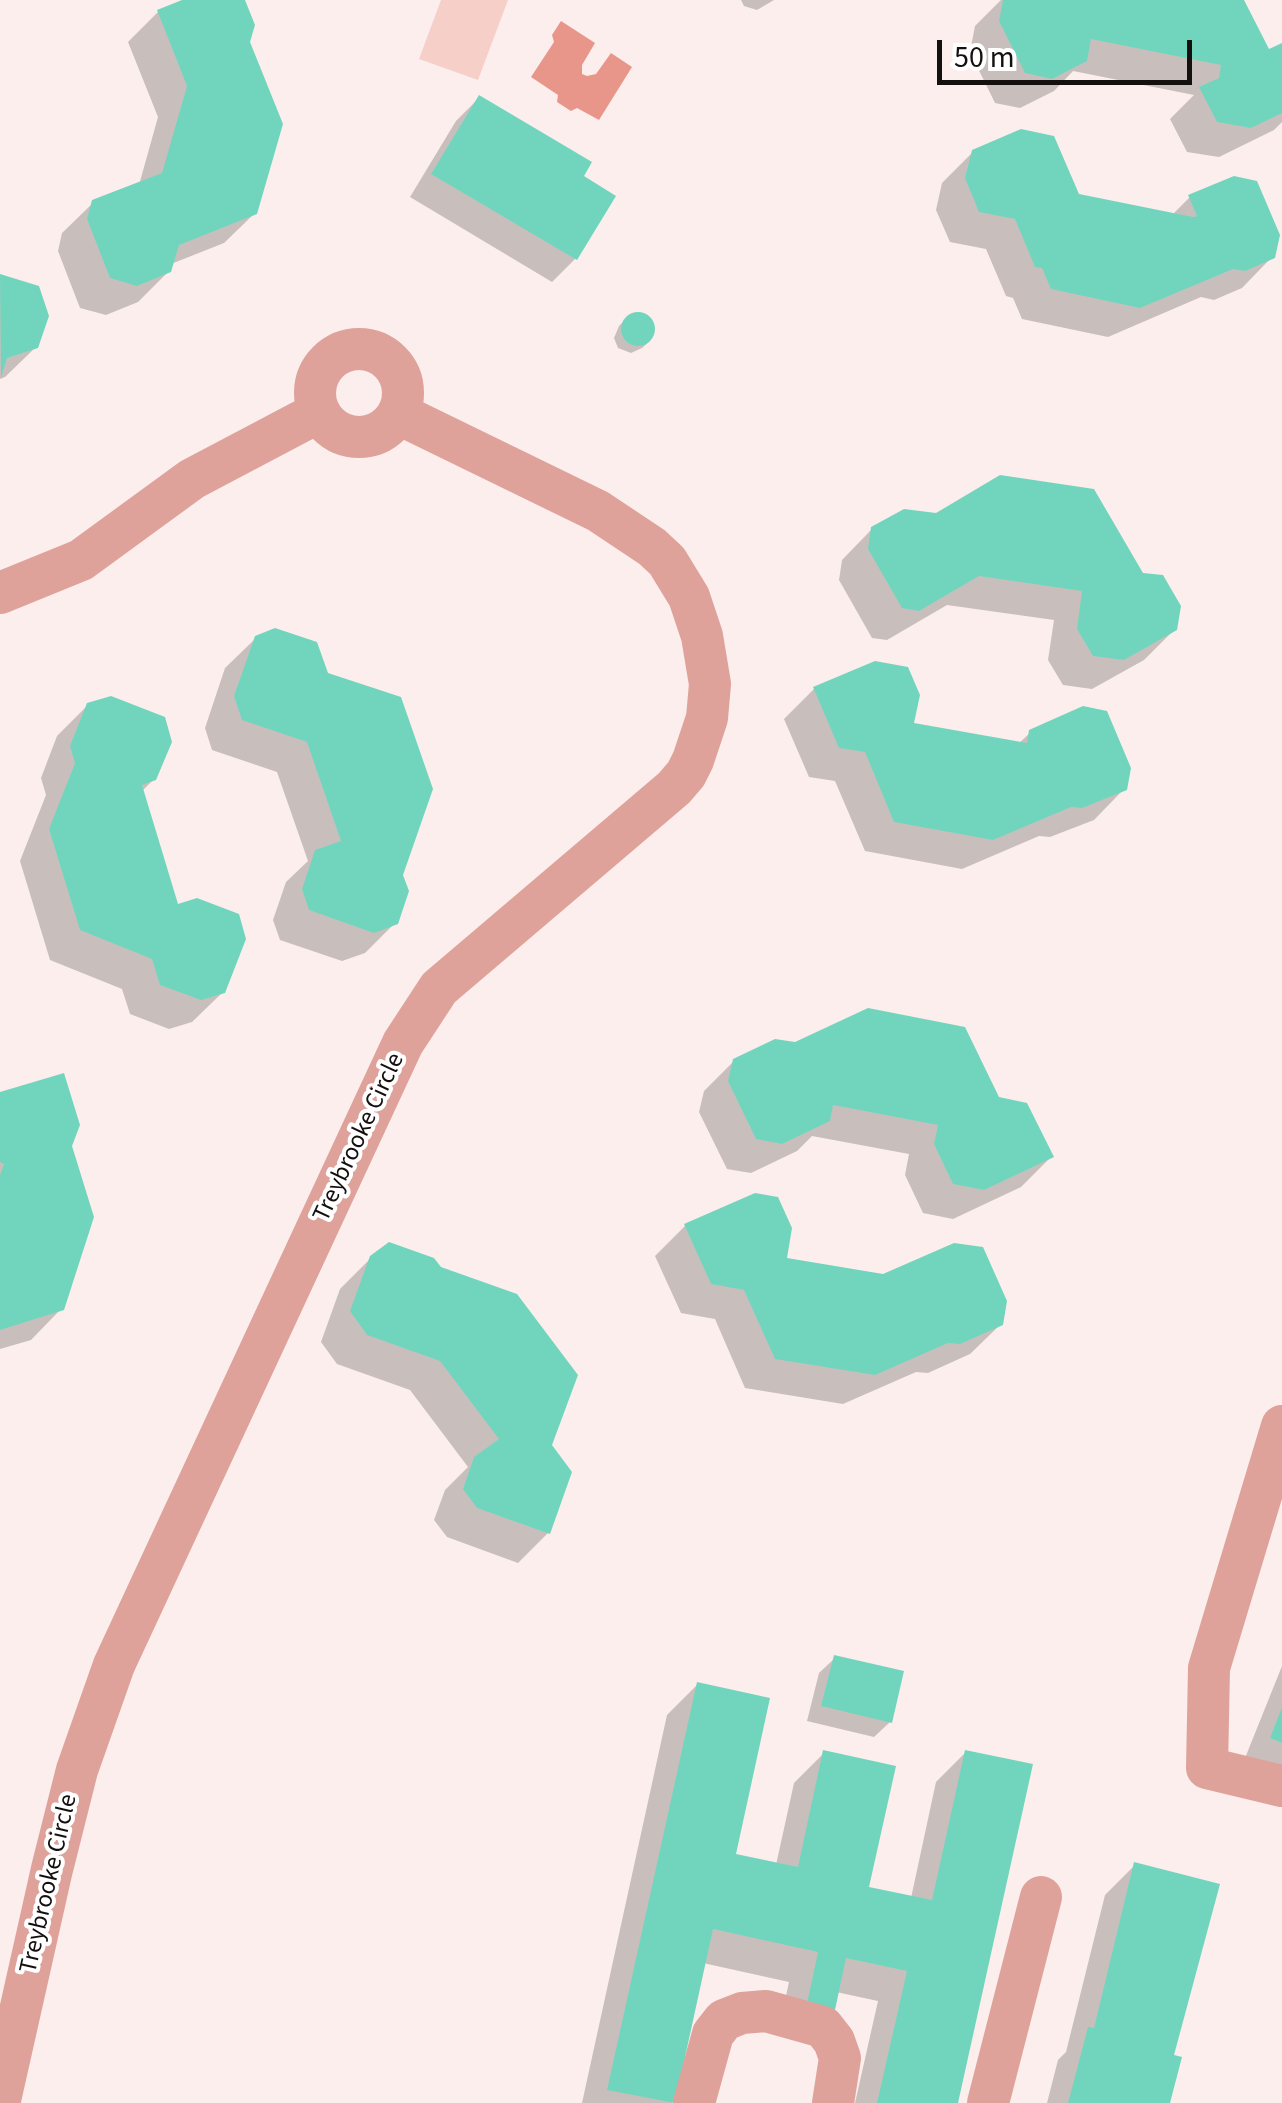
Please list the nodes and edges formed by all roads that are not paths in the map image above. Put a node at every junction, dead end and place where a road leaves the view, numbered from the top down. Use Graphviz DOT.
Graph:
graph roads {
  1 [pos="318,412"];
  2 [pos="399,414"];
  3 [pos="0,593"];
  4 [pos="1282,1426"];
  5 [pos="1282,1786"];
  6 [pos="1042,1897"];
  7 [pos="0,2100"];
  8 [pos="694,2103"];
  9 [pos="833,2103"];
  10 [pos="988,2103"];
  1 -- 2 [label="street"];
  1 -- 2 [label="street"];
  1 -- 3 [label="street"];
  2 -- 7 [label="street, Treybrooke Circle"];
  4 -- 5 [label="street"];
  6 -- 10 [label="street"];
  8 -- 9 [label="street"];
}
